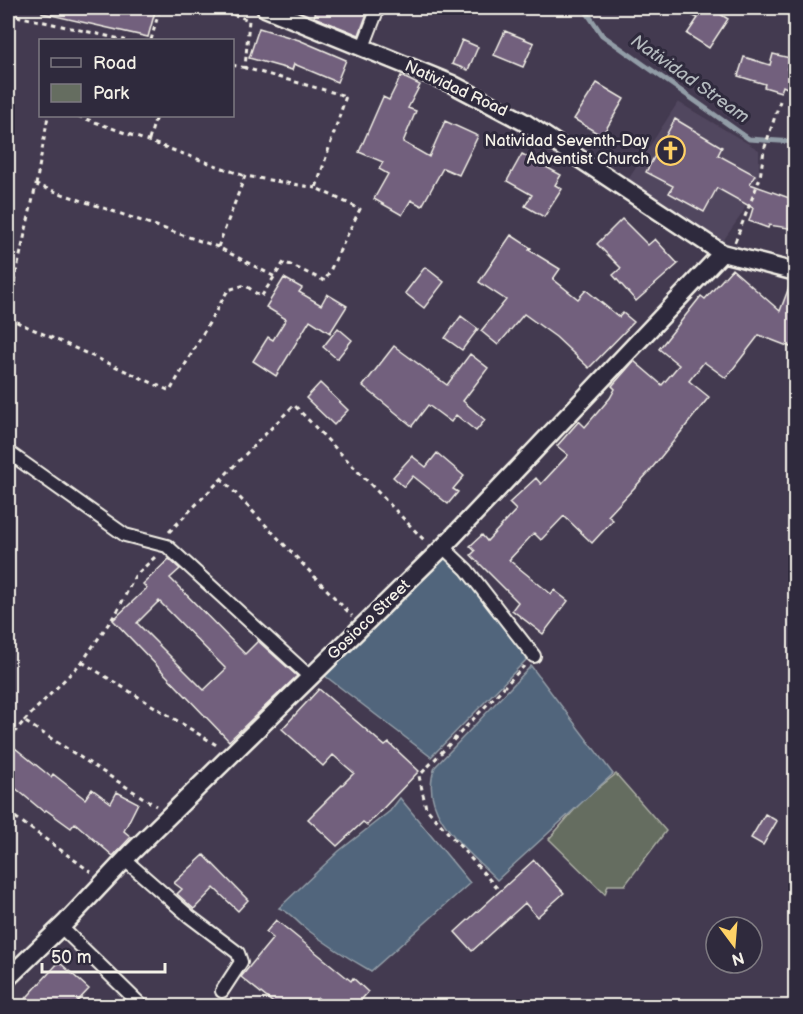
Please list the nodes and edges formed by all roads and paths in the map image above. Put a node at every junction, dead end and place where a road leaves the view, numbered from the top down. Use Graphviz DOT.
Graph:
graph roads {
  1 [pos="160,8"];
  2 [pos="215,8"];
  3 [pos="265,8"];
  4 [pos="378,8"];
  5 [pos="8,14"];
  6 [pos="120,39"];
  7 [pos="151,39"];
  8 [pos="363,46"];
  9 [pos="234,66"];
  10 [pos="247,69"];
  11 [pos="781,98"];
  12 [pos="48,117"];
  13 [pos="81,117"];
  14 [pos="156,117"];
  15 [pos="148,140"];
  16 [pos="245,176"];
  17 [pos="36,185"];
  18 [pos="316,188"];
  19 [pos="218,247"];
  20 [pos="726,254"];
  21 [pos="795,272"];
  22 [pos="275,277"];
  23 [pos="8,309"];
  24 [pos="8,318"];
  25 [pos="8,452"];
  26 [pos="221,478"];
  27 [pos="163,544"];
  28 [pos="438,548"];
  29 [pos="357,622"];
  30 [pos="534,656"];
  31 [pos="82,662"];
  32 [pos="310,678"];
  33 [pos="24,721"];
  34 [pos="8,740"];
  35 [pos="226,751"];
  36 [pos="164,811"];
  37 [pos="8,812"];
  38 [pos="125,860"];
  39 [pos="99,879"];
  40 [pos="497,888"];
  41 [pos="61,927"];
  42 [pos="8,978"];
  43 [pos="222,991"];
  44 [pos="142,1006"];
  1 -- 7 [label="path"];
  2 -- 10 [label="path"];
  3 -- 8 [label="street, Natividad Road"];
  4 -- 8 [label="street"];
  5 -- 6 [label="path"];
  8 -- 20 [label="street, Natividad Road"];
  9 -- 10 [label="path"];
  10 -- 18 [label="path"];
  11 -- 20 [label="path"];
  12 -- 17 [label="path"];
  13 -- 15 [label="path"];
  14 -- 15 [label="path"];
  15 -- 16 [label="path"];
  16 -- 18 [label="path"];
  16 -- 19 [label="path"];
  17 -- 19 [label="path"];
  17 -- 23 [label="path"];
  18 -- 22 [label="path"];
  19 -- 22 [label="path"];
  20 -- 21 [label="street, Natividad Road"];
  20 -- 28 [label="street, Gosioco Street"];
  22 -- 24 [label="path"];
  25 -- 27 [label="street"];
  26 -- 27 [label="path"];
  26 -- 28 [label="path"];
  26 -- 29 [label="path"];
  27 -- 31 [label="path"];
  27 -- 32 [label="street"];
  28 -- 30 [label="street"];
  28 -- 32 [label="street, Gosioco Street"];
  30 -- 40 [label="path"];
  31 -- 33 [label="path"];
  31 -- 35 [label="path"];
  32 -- 38 [label="street, Gosioco Street"];
  33 -- 34 [label="path"];
  33 -- 36 [label="path"];
  37 -- 39 [label="path"];
  38 -- 41 [label="street, Gosioco Street"];
  38 -- 43 [label="street"];
  41 -- 42 [label="street, Gosioco Street"];
  41 -- 44 [label="street"];
}
